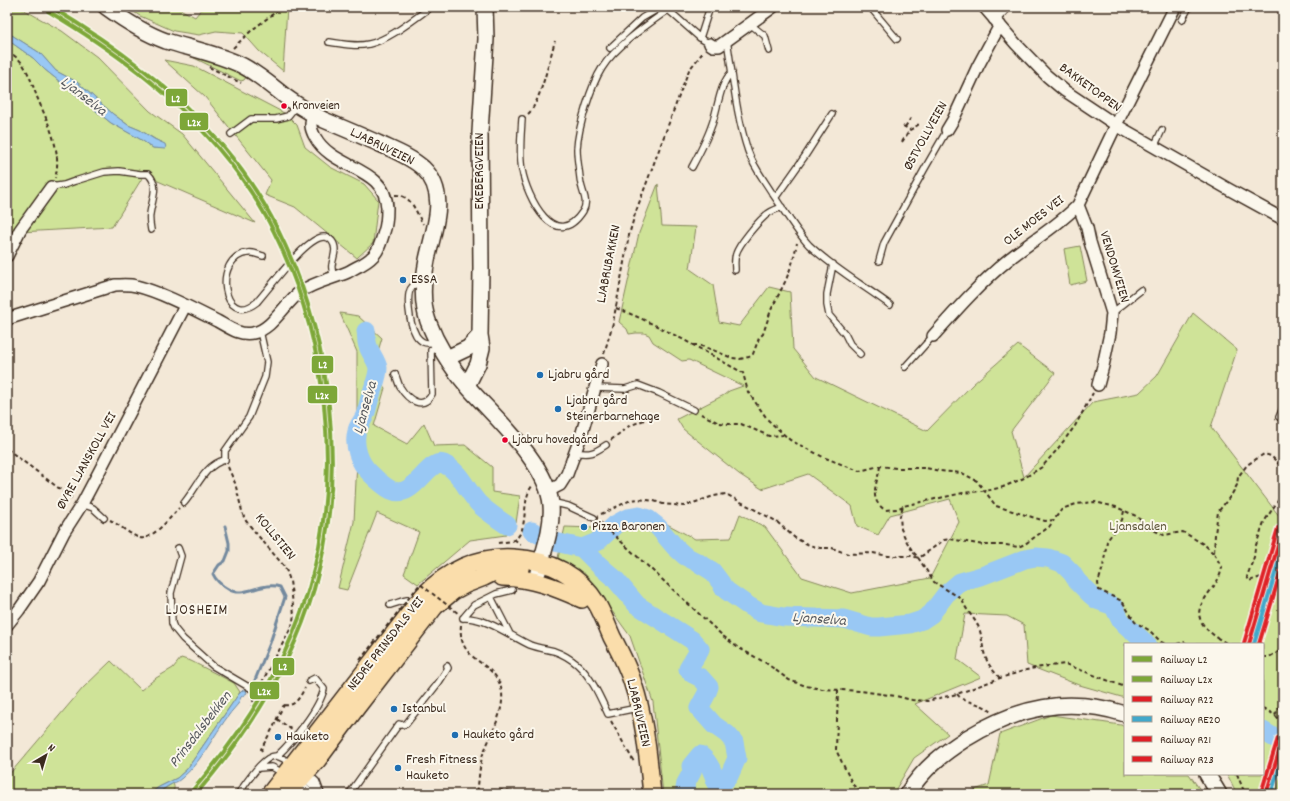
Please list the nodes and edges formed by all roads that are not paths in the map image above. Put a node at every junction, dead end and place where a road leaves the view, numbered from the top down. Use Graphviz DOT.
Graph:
graph roads {
  1 [pos="106,7"];
  2 [pos="431,7"];
  3 [pos="485,7"];
  4 [pos="661,7"];
  5 [pos="710,7"];
  6 [pos="773,7"];
  7 [pos="870,7"];
  8 [pos="984,7"];
  9 [pos="1005,7"];
  10 [pos="1175,7"];
  11 [pos="1189,7"];
  12 [pos="666,8"];
  13 [pos="1182,20"];
  14 [pos="997,22"];
  15 [pos="750,24"];
  16 [pos="700,38"];
  17 [pos="897,39"];
  18 [pos="727,40"];
  19 [pos="329,42"];
  20 [pos="710,44"];
  21 [pos="610,48"];
  22 [pos="769,50"];
  23 [pos="732,72"];
  24 [pos="298,105"];
  25 [pos="313,114"];
  26 [pos="832,114"];
  27 [pos="522,119"];
  28 [pos="1116,125"];
  29 [pos="947,130"];
  30 [pos="1162,130"];
  31 [pos="231,134"];
  32 [pos="1154,147"];
  33 [pos="692,167"];
  34 [pos="51,187"];
  35 [pos="776,197"];
  36 [pos="1078,205"];
  37 [pos="782,206"];
  38 [pos="1283,219"];
  39 [pos="151,230"];
  40 [pos="7,256"];
  41 [pos="263,256"];
  42 [pos="879,261"];
  43 [pos="833,264"];
  44 [pos="736,270"];
  45 [pos="334,277"];
  46 [pos="1141,290"];
  47 [pos="890,305"];
  48 [pos="185,306"];
  49 [pos="1112,313"];
  50 [pos="7,319"];
  51 [pos="260,331"];
  52 [pos="480,335"];
  53 [pos="933,336"];
  54 [pos="438,343"];
  55 [pos="860,354"];
  56 [pos="447,358"];
  57 [pos="602,364"];
  58 [pos="905,367"];
  59 [pos="395,374"];
  60 [pos="1098,384"];
  61 [pos="467,386"];
  62 [pos="595,388"];
  63 [pos="1283,408"];
  64 [pos="694,410"];
  65 [pos="1279,417"];
  66 [pos="606,445"];
  67 [pos="576,452"];
  68 [pos="545,492"];
  69 [pos="184,503"];
  70 [pos="82,504"];
  71 [pos="104,518"];
  72 [pos="594,518"];
  73 [pos="178,548"];
  74 [pos="541,560"];
  75 [pos="484,577"];
  76 [pos="512,590"];
  77 [pos="490,597"];
  78 [pos="582,599"];
  79 [pos="418,602"];
  80 [pos="390,606"];
  81 [pos="7,625"];
  82 [pos="509,633"];
  83 [pos="612,636"];
  84 [pos="447,666"];
  85 [pos="309,681"];
  86 [pos="256,694"];
  87 [pos="639,708"];
  88 [pos="1124,714"];
  89 [pos="277,756"];
  90 [pos="259,768"];
  91 [pos="1208,775"];
  92 [pos="296,781"];
  93 [pos="238,794"];
  94 [pos="270,794"];
  95 [pos="318,794"];
  96 [pos="348,794"];
  97 [pos="652,794"];
  98 [pos="908,794"];
  99 [pos="1219,794"];
  1 -- 24 [label="street, LJABRUVEIEN"];
  2 -- 19 [label="lane"];
  3 -- 52 [label="street, EKEBERGVEIEN"];
  4 -- 21 [label="lane"];
  5 -- 16 [label="lane"];
  6 -- 15 [label="street"];
  7 -- 17 [label="lane"];
  8 -- 14 [label="street, BAKKETOPPEN"];
  9 -- 14 [label="street, ØSTVOLLVEIEN"];
  10 -- 28 [label="street, OLE MOES VEI"];
  11 -- 13 [label="lane"];
  12 -- 16 [label="lane"];
  12 -- 27 [label="lane"];
  14 -- 28 [label="street, BAKKETOPPEN"];
  14 -- 29 [label="street, ØSTVOLLVEIEN"];
  15 -- 18 [label="street"];
  15 -- 22 [label="lane"];
  16 -- 20 [label="lane"];
  18 -- 20 [label="street"];
  18 -- 23 [label="lane"];
  23 -- 33 [label="lane"];
  23 -- 35 [label="lane"];
  24 -- 25 [label="street, LJABRUVEIEN"];
  24 -- 31 [label="lane"];
  25 -- 45 [label="street"];
  25 -- 54 [label="street, LJABRUVEIEN"];
  26 -- 35 [label="lane"];
  28 -- 32 [label="street, BAKKETOPPEN"];
  28 -- 36 [label="street, OLE MOES VEI"];
  29 -- 42 [label="lane, ØSTVOLLVEIEN"];
  30 -- 32 [label="lane"];
  32 -- 38 [label="street, BAKKETOPPEN"];
  34 -- 39 [label="lane"];
  34 -- 40 [label="street"];
  35 -- 37 [label="lane"];
  36 -- 49 [label="street, VENDOMVEIEN"];
  36 -- 53 [label="street, OLE MOES VEI"];
  37 -- 43 [label="lane"];
  37 -- 44 [label="lane"];
  41 -- 45 [label="lane"];
  43 -- 47 [label="lane"];
  43 -- 55 [label="lane"];
  45 -- 51 [label="street"];
  46 -- 49 [label="lane"];
  48 -- 50 [label="street"];
  48 -- 51 [label="street"];
  48 -- 70 [label="street, ØVRE LJANSKOLL VEI"];
  49 -- 60 [label="street, VENDOMVEIEN"];
  51 -- 69 [label="lane"];
  52 -- 56 [label="street"];
  52 -- 61 [label="street, EKEBERGVEIEN"];
  53 -- 58 [label="lane, OLE MOES VEI"];
  54 -- 56 [label="street, LJABRUVEIEN"];
  54 -- 59 [label="lane"];
  56 -- 61 [label="street, LJABRUVEIEN"];
  57 -- 62 [label="street"];
  61 -- 68 [label="street, LJABRUVEIEN"];
  62 -- 64 [label="lane"];
  62 -- 67 [label="street"];
  63 -- 65 [label="lane"];
  66 -- 67 [label="lane"];
  67 -- 68 [label="street"];
  68 -- 72 [label="lane"];
  68 -- 74 [label="street, LJABRUVEIEN"];
  70 -- 71 [label="lane"];
  70 -- 81 [label="street, ØVRE LJANSKOLL VEI"];
  73 -- 86 [label="lane"];
  74 -- 75 [label="main road, NEDRE PRINSDALS VEI"];
  74 -- 78 [label="main road, LJABRUVEIEN"];
  74 -- 79 [label="main road, NEDRE PRINSDALS VEI"];
  74 -- 83 [label="main road, LJABRUVEIEN"];
  75 -- 78 [label="main road, LJABRUVEIEN"];
  75 -- 92 [label="main road, NEDRE PRINSDALS VEI"];
  76 -- 77 [label="lane"];
  77 -- 82 [label="lane"];
  77 -- 82 [label="lane"];
  78 -- 83 [label="main road, LJABRUVEIEN"];
  79 -- 80 [label="lane"];
  79 -- 92 [label="main road, NEDRE PRINSDALS VEI"];
  82 -- 87 [label="lane"];
  83 -- 87 [label="main road, LJABRUVEIEN"];
  84 -- 96 [label="lane"];
  85 -- 89 [label="lane"];
  87 -- 97 [label="main road, LJABRUVEIEN"];
  88 -- 98 [label="street"];
  89 -- 90 [label="lane"];
  89 -- 92 [label="lane"];
  90 -- 92 [label="lane"];
  90 -- 93 [label="lane"];
  91 -- 99 [label="street"];
  92 -- 94 [label="main road, NEDRE PRINSDALS VEI"];
  92 -- 95 [label="street"];
}
